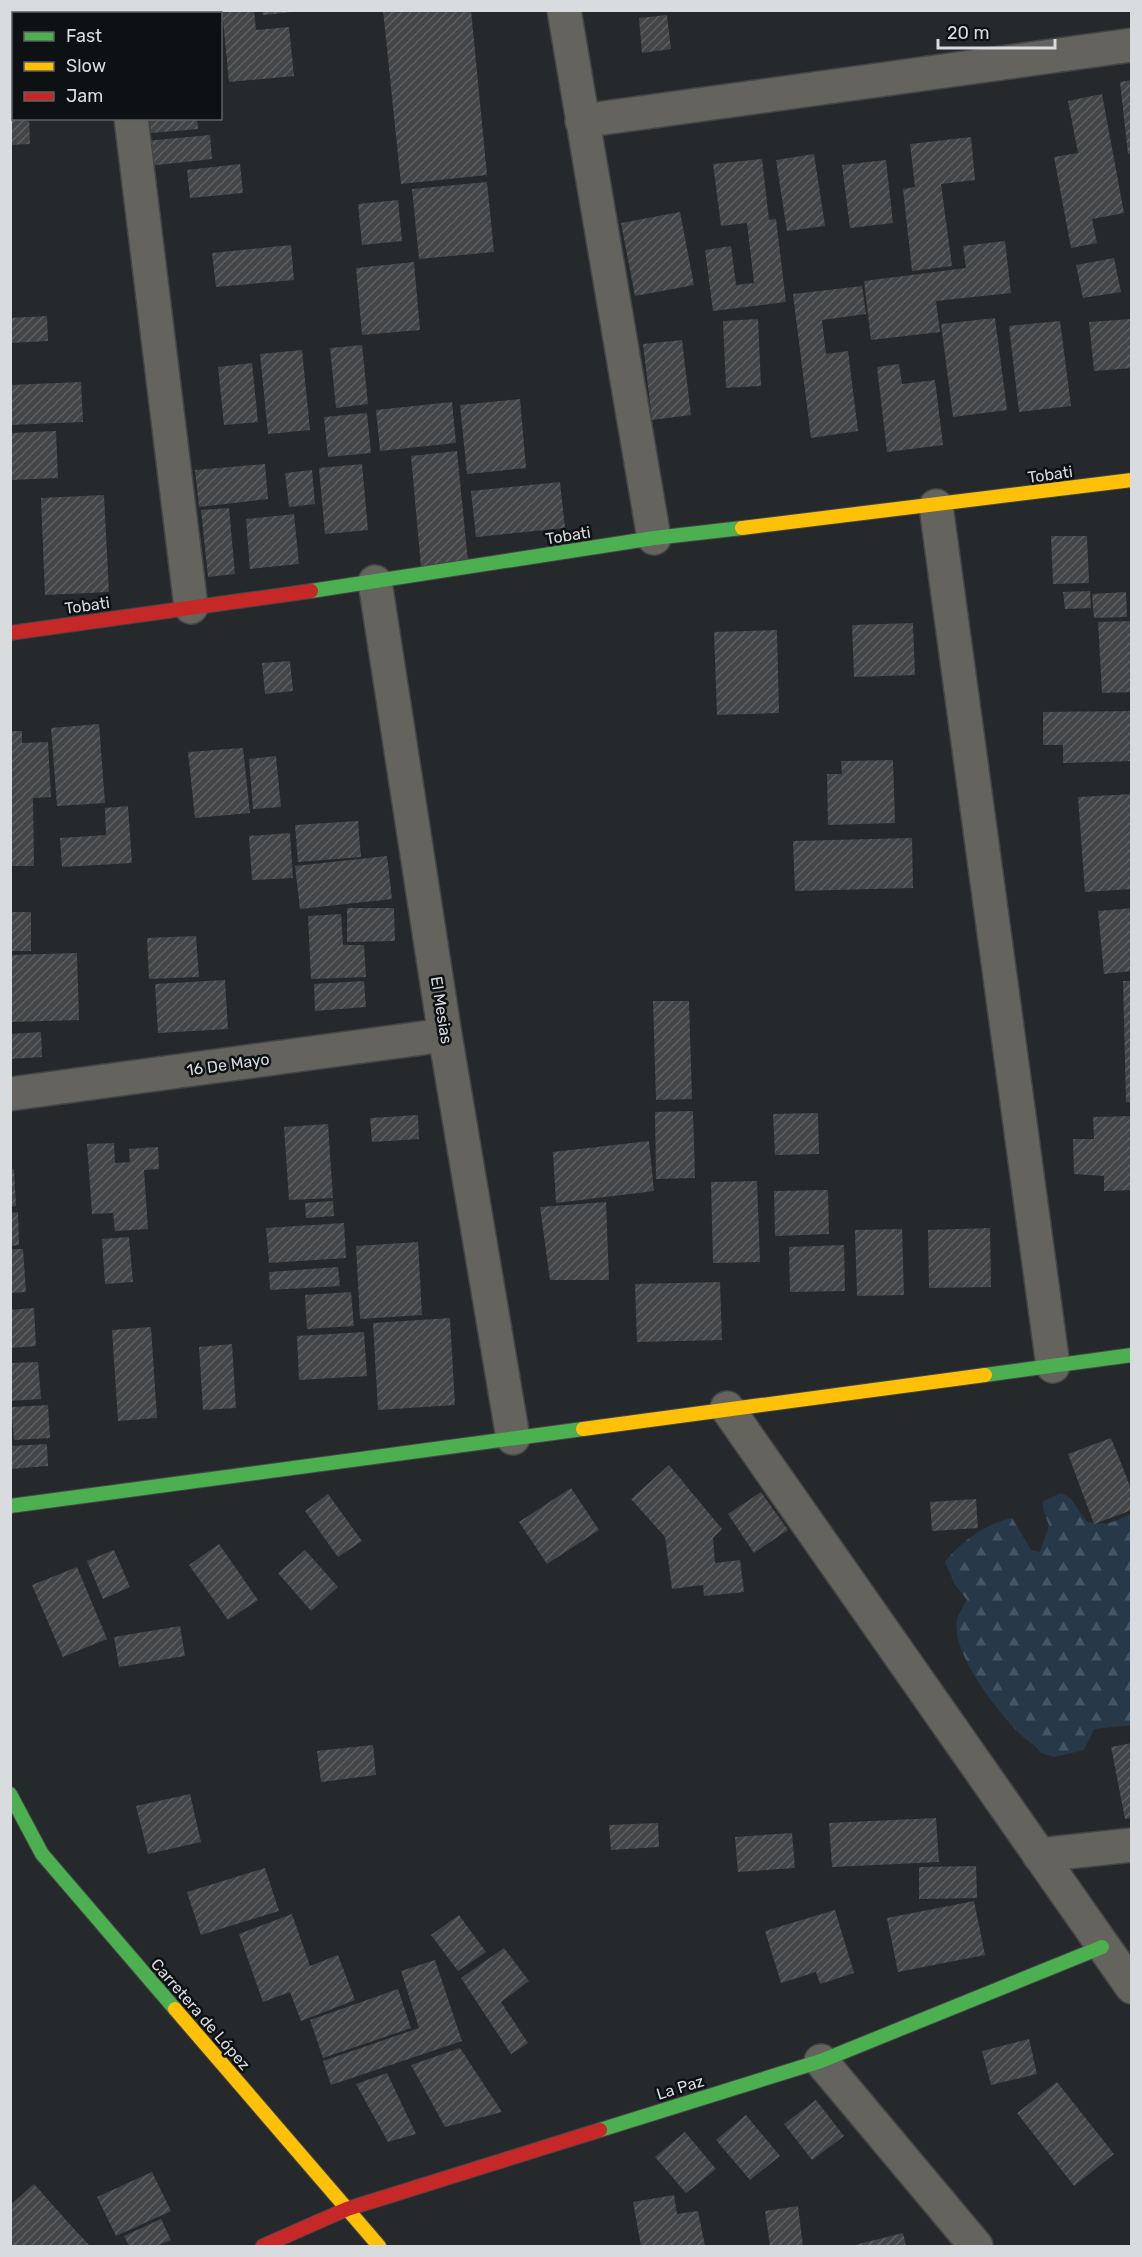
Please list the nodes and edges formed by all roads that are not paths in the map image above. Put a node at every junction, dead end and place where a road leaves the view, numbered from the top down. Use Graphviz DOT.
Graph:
graph roads {
  1 [pos="564,10"];
  2 [pos="1131,45"];
  3 [pos="132,120"];
  4 [pos="582,121"];
  5 [pos="1131,480"];
  6 [pos="936,506"];
  7 [pos="654,538"];
  8 [pos="375,582"];
  9 [pos="191,607"];
  10 [pos="10,633"];
  11 [pos="446,1035"];
  12 [pos="10,1094"];
  13 [pos="1131,1355"];
  14 [pos="1053,1366"];
  15 [pos="727,1408"];
  16 [pos="513,1438"];
  17 [pos="10,1506"];
  18 [pos="10,1794"];
  19 [pos="1131,1845"];
  20 [pos="1039,1855"];
  21 [pos="1102,1947"];
  22 [pos="1131,1987"];
  23 [pos="821,2061"];
  24 [pos="347,2209"];
  25 [pos="263,2247"];
  26 [pos="379,2247"];
  27 [pos="976,2247"];
  1 -- 4 [label="street"];
  2 -- 4 [label="street"];
  3 -- 9 [label="street"];
  4 -- 7 [label="street"];
  5 -- 6 [label="street, Tobati"];
  6 -- 7 [label="street, Tobati"];
  6 -- 14 [label="street"];
  7 -- 8 [label="street, Tobati"];
  8 -- 9 [label="street, Tobati"];
  8 -- 11 [label="street, El Mesias"];
  9 -- 10 [label="street, Tobati"];
  11 -- 12 [label="street, 16 De Mayo"];
  11 -- 16 [label="street, El Mesias"];
  13 -- 14 [label="street"];
  14 -- 15 [label="street"];
  15 -- 16 [label="street"];
  15 -- 20 [label="street"];
  16 -- 17 [label="street"];
  18 -- 24 [label="street, Carretera de López"];
  19 -- 20 [label="street"];
  20 -- 21 [label="street"];
  21 -- 22 [label="street"];
  21 -- 23 [label="street, La Paz"];
  23 -- 24 [label="street, La Paz"];
  23 -- 27 [label="street"];
  24 -- 25 [label="street, La Paz"];
  24 -- 26 [label="street, Carretera de López"];
}
